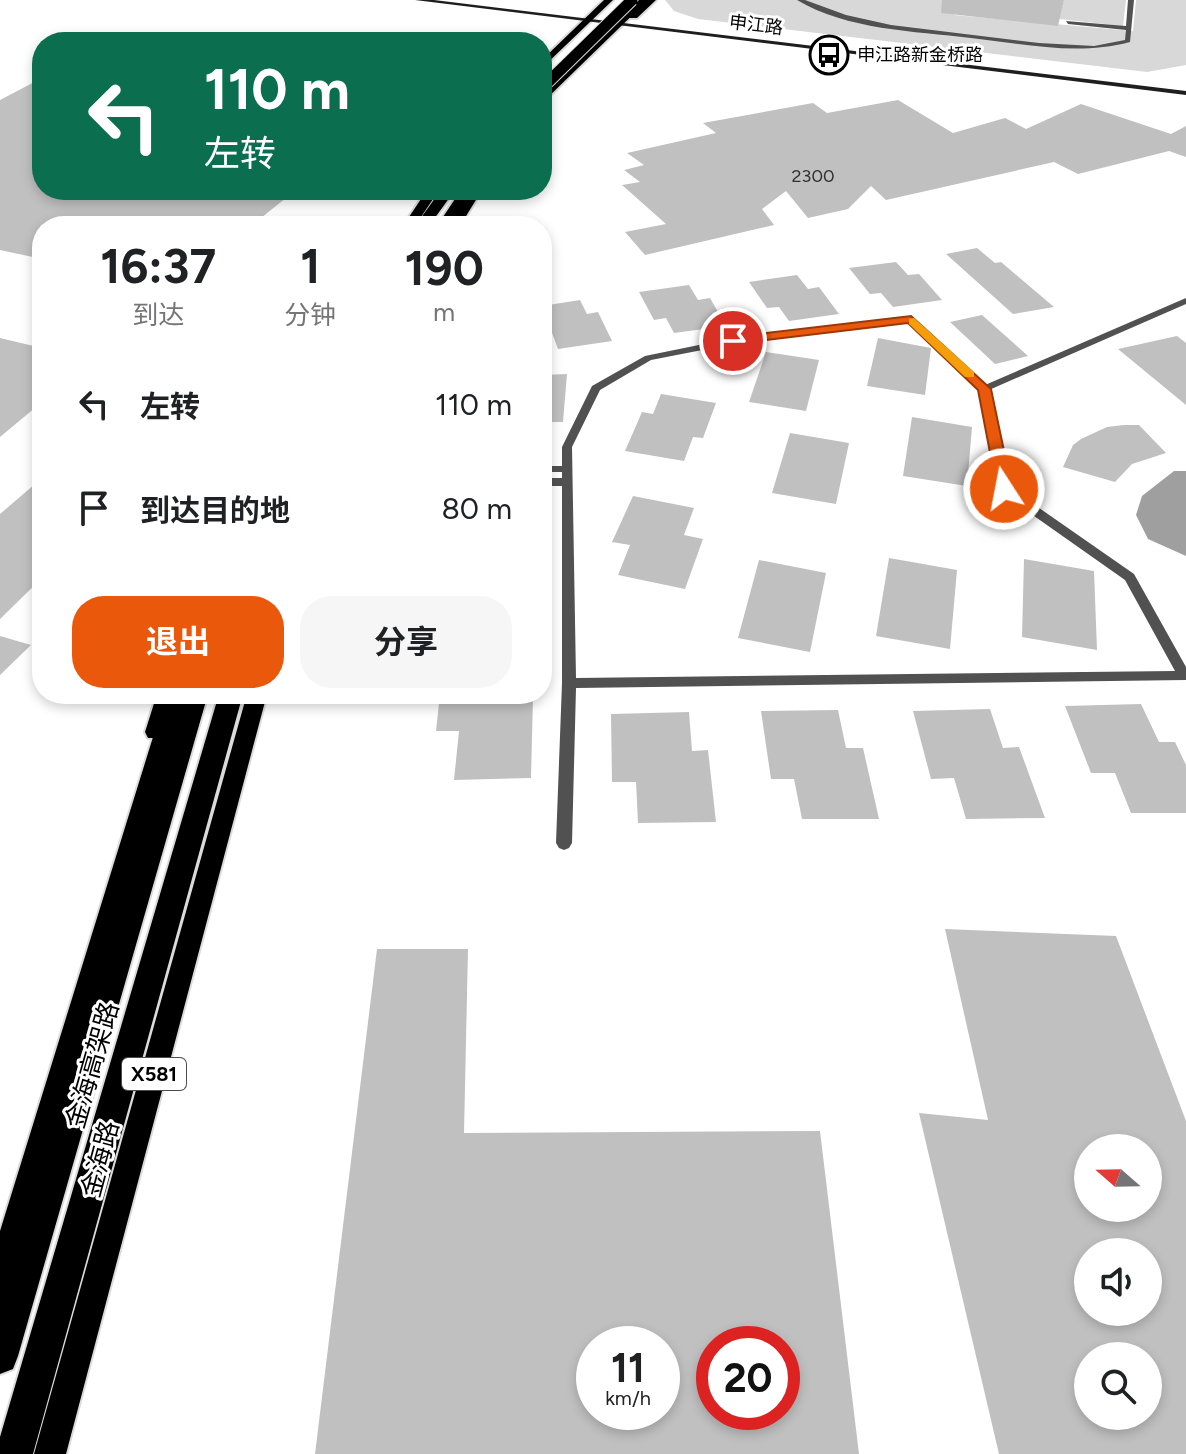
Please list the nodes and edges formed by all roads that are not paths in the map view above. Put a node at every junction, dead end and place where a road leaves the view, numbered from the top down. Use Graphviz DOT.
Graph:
graph roads {
  1 [pos="418,0"];
  2 [pos="494,0"];
  3 [pos="609,0"];
  4 [pos="617,0"];
  5 [pos="632,0"];
  6 [pos="644,0"];
  7 [pos="651,0"];
  8 [pos="800,0"];
  9 [pos="1131,0"];
  10 [pos="595,12"];
  11 [pos="630,16"];
  12 [pos="585,20"];
  13 [pos="1068,22"];
  14 [pos="617,24"];
  15 [pos="1128,28"];
  16 [pos="552,55"];
  17 [pos="552,62"];
  18 [pos="552,78"];
  19 [pos="1186,85"];
  20 [pos="552,90"];
  21 [pos="1186,93"];
  22 [pos="1186,301"];
  23 [pos="984,389"];
  24 [pos="552,472"];
  25 [pos="567,476"];
  26 [pos="552,480"];
  27 [pos="569,683"];
  28 [pos="164,704"];
  29 [pos="175,704"];
  30 [pos="193,704"];
  31 [pos="228,704"];
  32 [pos="254,704"];
  33 [pos="564,843"];
  34 [pos="0,1236"];
  35 [pos="0,1287"];
  36 [pos="0,1356"];
  37 [pos="14,1454"];
  38 [pos="50,1454"];
  1 -- 12 [label="main road, 申江路"];
  2 -- 10 [label="main road, 申江路"];
  3 -- 10 [label="main road"];
  4 -- 17 [label="highway"];
  5 -- 18 [label="highway, bridge"];
  6 -- 11 [label="main road"];
  7 -- 11 [label="highway"];
  8 -- 15 [label="lane"];
  9 -- 15 [label="lane"];
  10 -- 11 [label="main road, 申江路"];
  10 -- 12 [label="main road"];
  11 -- 14 [label="main road"];
  11 -- 19 [label="main road, 申江路"];
  12 -- 14 [label="main road, 申江路"];
  12 -- 16 [label="main road"];
  13 -- 15 [label="lane"];
  14 -- 20 [label="main road"];
  14 -- 21 [label="main road, 申江路"];
  22 -- 23 [label="lane"];
  23 -- 25 [label="lane"];
  23 -- 27 [label="lane"];
  24 -- 25 [label="lane"];
  25 -- 26 [label="lane"];
  25 -- 27 [label="lane"];
  27 -- 33 [label="lane"];
  28 -- 34 [label="main road"];
  29 -- 35 [label="highway"];
  30 -- 36 [label="highway, 金海高架路"];
  31 -- 37 [label="highway, 金海高架路"];
  32 -- 38 [label="main road, 金海路 / X581"];
}
